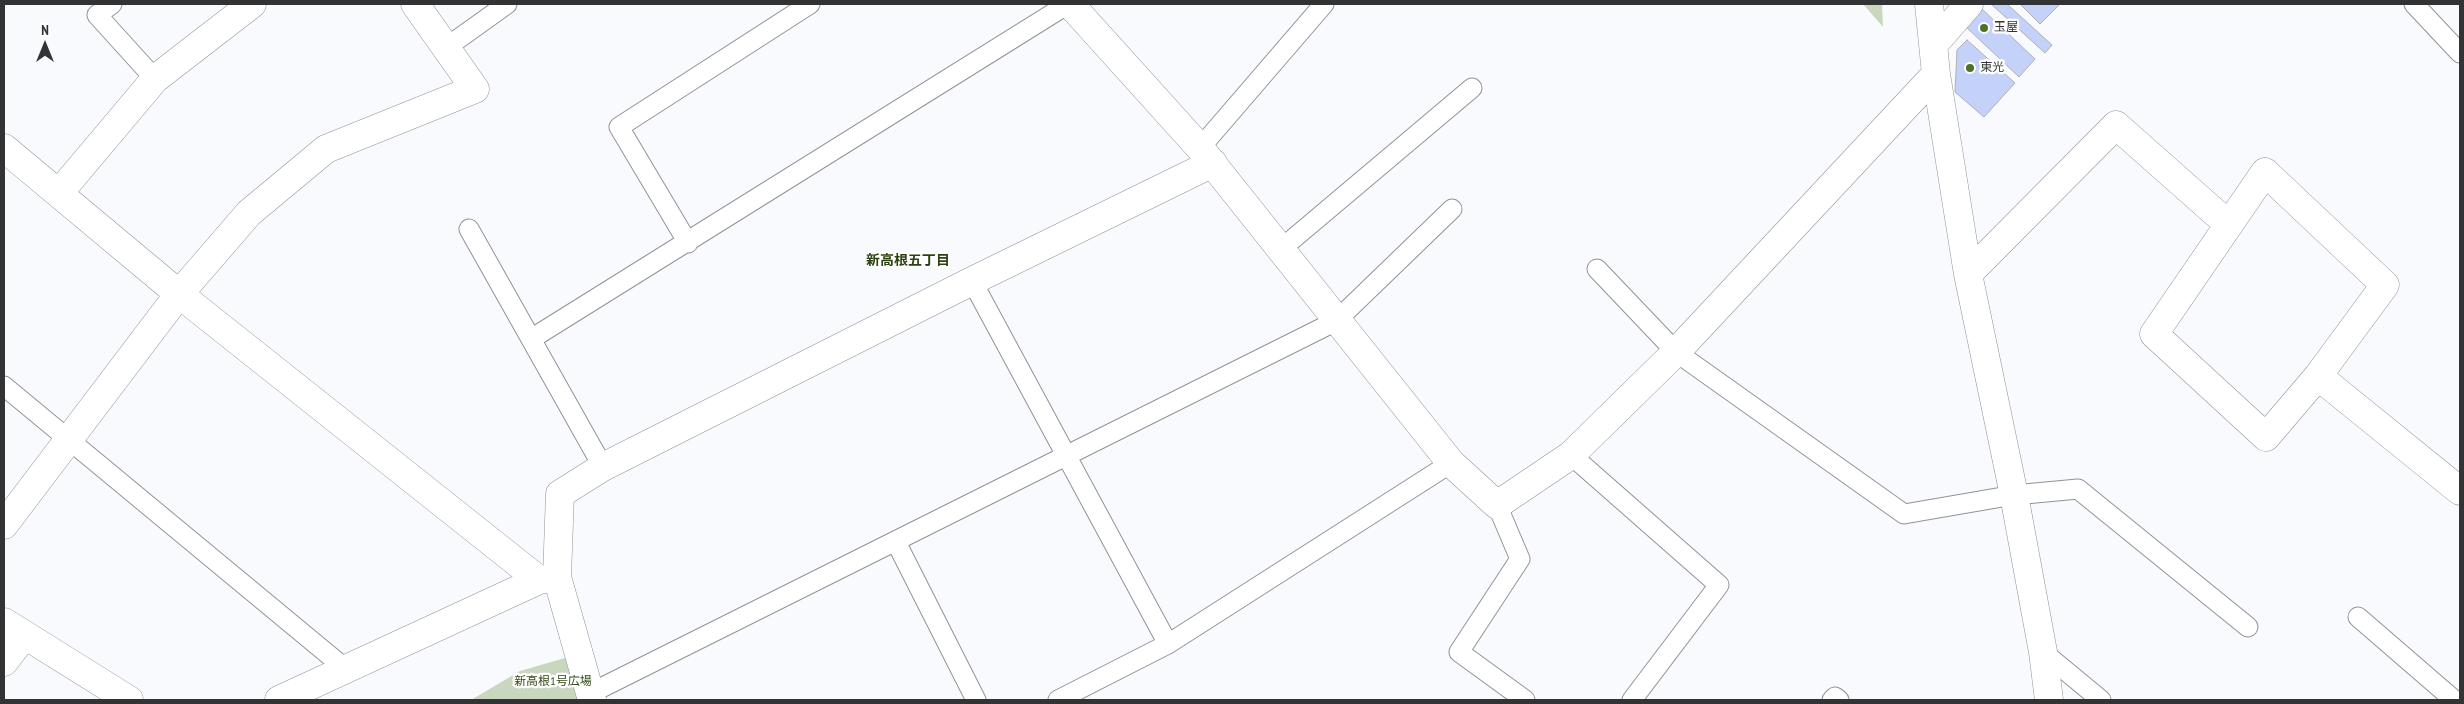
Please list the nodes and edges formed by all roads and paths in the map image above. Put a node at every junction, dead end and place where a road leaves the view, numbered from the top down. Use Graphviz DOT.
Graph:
graph roads {
  1 [pos="112,4"];
  2 [pos="252,4"];
  3 [pos="415,4"];
  4 [pos="507,4"];
  5 [pos="810,4"];
  6 [pos="1069,4"];
  7 [pos="1324,4"];
  8 [pos="1930,4"];
  9 [pos="1969,4"];
  10 [pos="2414,4"];
  11 [pos="1934,44"];
  12 [pos="447,47"];
  13 [pos="2460,53"];
  14 [pos="1936,74"];
  15 [pos="155,79"];
  16 [pos="1472,88"];
  17 [pos="4,148"];
  18 [pos="1206,156"];
  19 [pos="60,193"];
  20 [pos="1452,209"];
  21 [pos="2229,225"];
  22 [pos="469,230"];
  23 [pos="688,243"];
  24 [pos="1281,249"];
  25 [pos="1597,269"];
  26 [pos="1968,274"];
  27 [pos="972,281"];
  28 [pos="179,294"];
  29 [pos="1336,321"];
  30 [pos="531,339"];
  31 [pos="1676,352"];
  32 [pos="2318,376"];
  33 [pos="4,386"];
  34 [pos="69,440"];
  35 [pos="1570,455"];
  36 [pos="1067,456"];
  37 [pos="1451,463"];
  38 [pos="603,467"];
  39 [pos="2460,491"];
  40 [pos="2014,495"];
  41 [pos="1497,505"];
  42 [pos="4,525"];
  43 [pos="896,542"];
  44 [pos="548,579"];
  45 [pos="2358,617"];
  46 [pos="2248,627"];
  47 [pos="14,629"];
  48 [pos="1168,644"];
  49 [pos="2043,652"];
  50 [pos="4,662"];
  51 [pos="347,670"];
  52 [pos="590,697"];
  53 [pos="129,700"];
  54 [pos="279,700"];
  55 [pos="976,700"];
  56 [pos="1058,700"];
  57 [pos="1525,700"];
  58 [pos="1632,700"];
  59 [pos="1832,700"];
  60 [pos="1839,700"];
  61 [pos="2048,700"];
  62 [pos="2101,700"];
  63 [pos="2454,700"];
  1 -- 15 [label="lane"];
  2 -- 15 [label="street"];
  3 -- 12 [label="street"];
  4 -- 12 [label="lane"];
  5 -- 23 [label="lane"];
  6 -- 18 [label="street"];
  6 -- 23 [label="lane"];
  7 -- 18 [label="lane"];
  8 -- 11 [label="street"];
  9 -- 11 [label="street"];
  10 -- 13 [label="lane"];
  11 -- 14 [label="street"];
  12 -- 28 [label="street"];
  14 -- 26 [label="street"];
  14 -- 31 [label="street"];
  15 -- 19 [label="street"];
  16 -- 24 [label="lane"];
  17 -- 19 [label="street"];
  18 -- 24 [label="street"];
  18 -- 27 [label="street"];
  19 -- 28 [label="street"];
  20 -- 29 [label="lane"];
  21 -- 26 [label="street"];
  21 -- 32 [label="street"];
  21 -- 32 [label="street"];
  22 -- 30 [label="lane"];
  23 -- 30 [label="lane"];
  24 -- 29 [label="street"];
  25 -- 31 [label="lane"];
  26 -- 40 [label="street"];
  27 -- 36 [label="lane"];
  27 -- 38 [label="street"];
  28 -- 34 [label="street"];
  28 -- 44 [label="street"];
  29 -- 36 [label="lane"];
  29 -- 37 [label="street"];
  30 -- 38 [label="lane"];
  31 -- 35 [label="street"];
  31 -- 40 [label="lane"];
  32 -- 39 [label="street"];
  33 -- 34 [label="lane"];
  34 -- 42 [label="street"];
  34 -- 51 [label="lane"];
  35 -- 41 [label="street"];
  35 -- 58 [label="lane"];
  36 -- 43 [label="lane"];
  36 -- 48 [label="lane"];
  37 -- 41 [label="street"];
  37 -- 48 [label="lane"];
  38 -- 44 [label="street"];
  40 -- 46 [label="lane"];
  40 -- 49 [label="street"];
  41 -- 57 [label="lane"];
  43 -- 52 [label="lane"];
  43 -- 55 [label="lane"];
  44 -- 51 [label="street"];
  44 -- 52 [label="street"];
  45 -- 63 [label="lane"];
  47 -- 50 [label="street"];
  47 -- 53 [label="street"];
  48 -- 56 [label="lane"];
  49 -- 61 [label="street"];
  49 -- 62 [label="lane"];
  51 -- 54 [label="street"];
  59 -- 60 [label="lane"];
}
